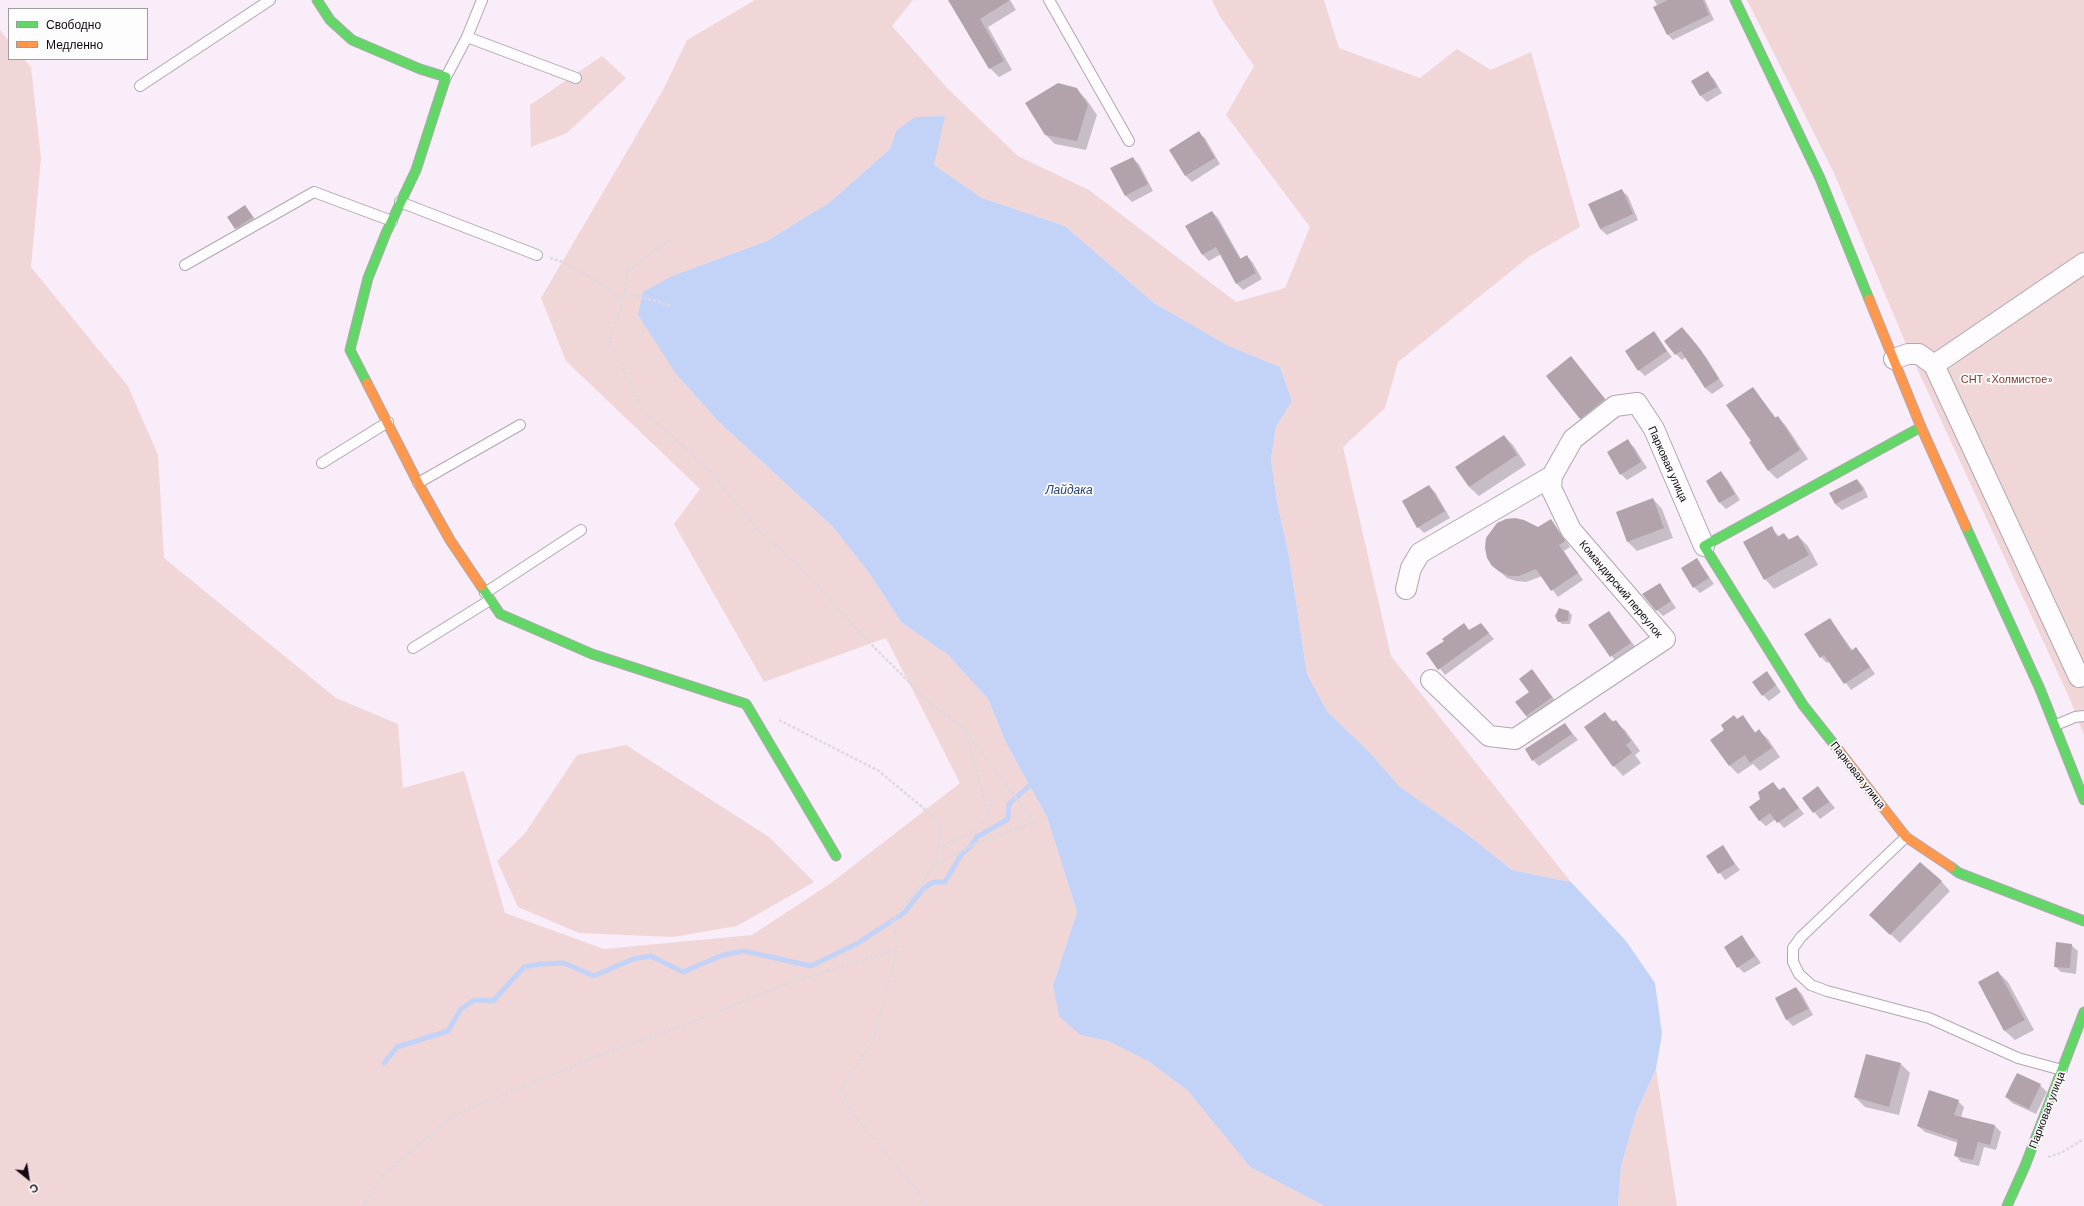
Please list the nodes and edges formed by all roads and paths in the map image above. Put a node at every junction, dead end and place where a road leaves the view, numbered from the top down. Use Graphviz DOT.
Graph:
graph roads {
  1 [pos="270,0"];
  2 [pos="317,0"];
  3 [pos="482,0"];
  4 [pos="1049,0"];
  5 [pos="1735,0"];
  6 [pos="467,36"];
  7 [pos="446,77"];
  8 [pos="576,78"];
  9 [pos="140,86"];
  10 [pos="1129,141"];
  11 [pos="400,202"];
  12 [pos="392,221"];
  13 [pos="670,239"];
  14 [pos="537,255"];
  15 [pos="185,265"];
  16 [pos="2082,269"];
  17 [pos="624,292"];
  18 [pos="623,300"];
  19 [pos="672,306"];
  20 [pos="1894,359"];
  21 [pos="1934,365"];
  22 [pos="388,422"];
  23 [pos="520,425"];
  24 [pos="1921,427"];
  25 [pos="322,463"];
  26 [pos="1552,476"];
  27 [pos="418,483"];
  28 [pos="581,530"];
  29 [pos="1704,546"];
  30 [pos="1406,589"];
  31 [pos="488,596"];
  32 [pos="413,648"];
  33 [pos="2079,677"];
  34 [pos="1431,680"];
  35 [pos="2084,716"];
  36 [pos="774,718"];
  37 [pos="2056,725"];
  38 [pos="964,729"];
  39 [pos="2084,800"];
  40 [pos="1906,837"];
  41 [pos="938,848"];
  42 [pos="836,856"];
  43 [pos="936,864"];
  44 [pos="2084,921"];
  45 [pos="897,949"];
  46 [pos="2084,1012"];
  47 [pos="2062,1070"];
  48 [pos="2084,1139"];
  49 [pos="2025,1166"];
  50 [pos="363,1206"];
  51 [pos="926,1206"];
  52 [pos="2007,1206"];
  1 -- 9 [label="lane"];
  2 -- 7 [label="street"];
  3 -- 6 [label="lane"];
  4 -- 10 [label="lane"];
  5 -- 20 [label="street"];
  6 -- 7 [label="lane"];
  6 -- 8 [label="lane"];
  7 -- 11 [label="street"];
  11 -- 12 [label="street"];
  11 -- 14 [label="lane"];
  12 -- 15 [label="lane"];
  12 -- 22 [label="street"];
  13 -- 17 [label="path"];
  14 -- 18 [label="path"];
  16 -- 21 [label="street"];
  17 -- 18 [label="path"];
  17 -- 19 [label="path"];
  18 -- 38 [label="path"];
  20 -- 21 [label="street"];
  20 -- 24 [label="street"];
  21 -- 33 [label="street"];
  22 -- 25 [label="lane"];
  22 -- 27 [label="street"];
  23 -- 27 [label="lane"];
  24 -- 29 [label="street"];
  24 -- 37 [label="street"];
  26 -- 29 [label="street, Парковая улица"];
  26 -- 30 [label="street"];
  26 -- 34 [label="street, Командирский переулок"];
  27 -- 31 [label="street"];
  28 -- 31 [label="lane"];
  29 -- 40 [label="street, Парковая улица"];
  31 -- 32 [label="lane"];
  31 -- 42 [label="street"];
  35 -- 37 [label="lane"];
  36 -- 41 [label="path"];
  37 -- 39 [label="street"];
  38 -- 41 [label="path"];
  38 -- 43 [label="path"];
  40 -- 44 [label="street, Парковая улица"];
  40 -- 47 [label="lane"];
  41 -- 43 [label="path"];
  43 -- 45 [label="path"];
  45 -- 50 [label="path"];
  45 -- 51 [label="path"];
  46 -- 47 [label="street, Парковая улица"];
  47 -- 49 [label="street, Парковая улица"];
  48 -- 49 [label="path"];
  49 -- 52 [label="street, Парковая улица"];
}
